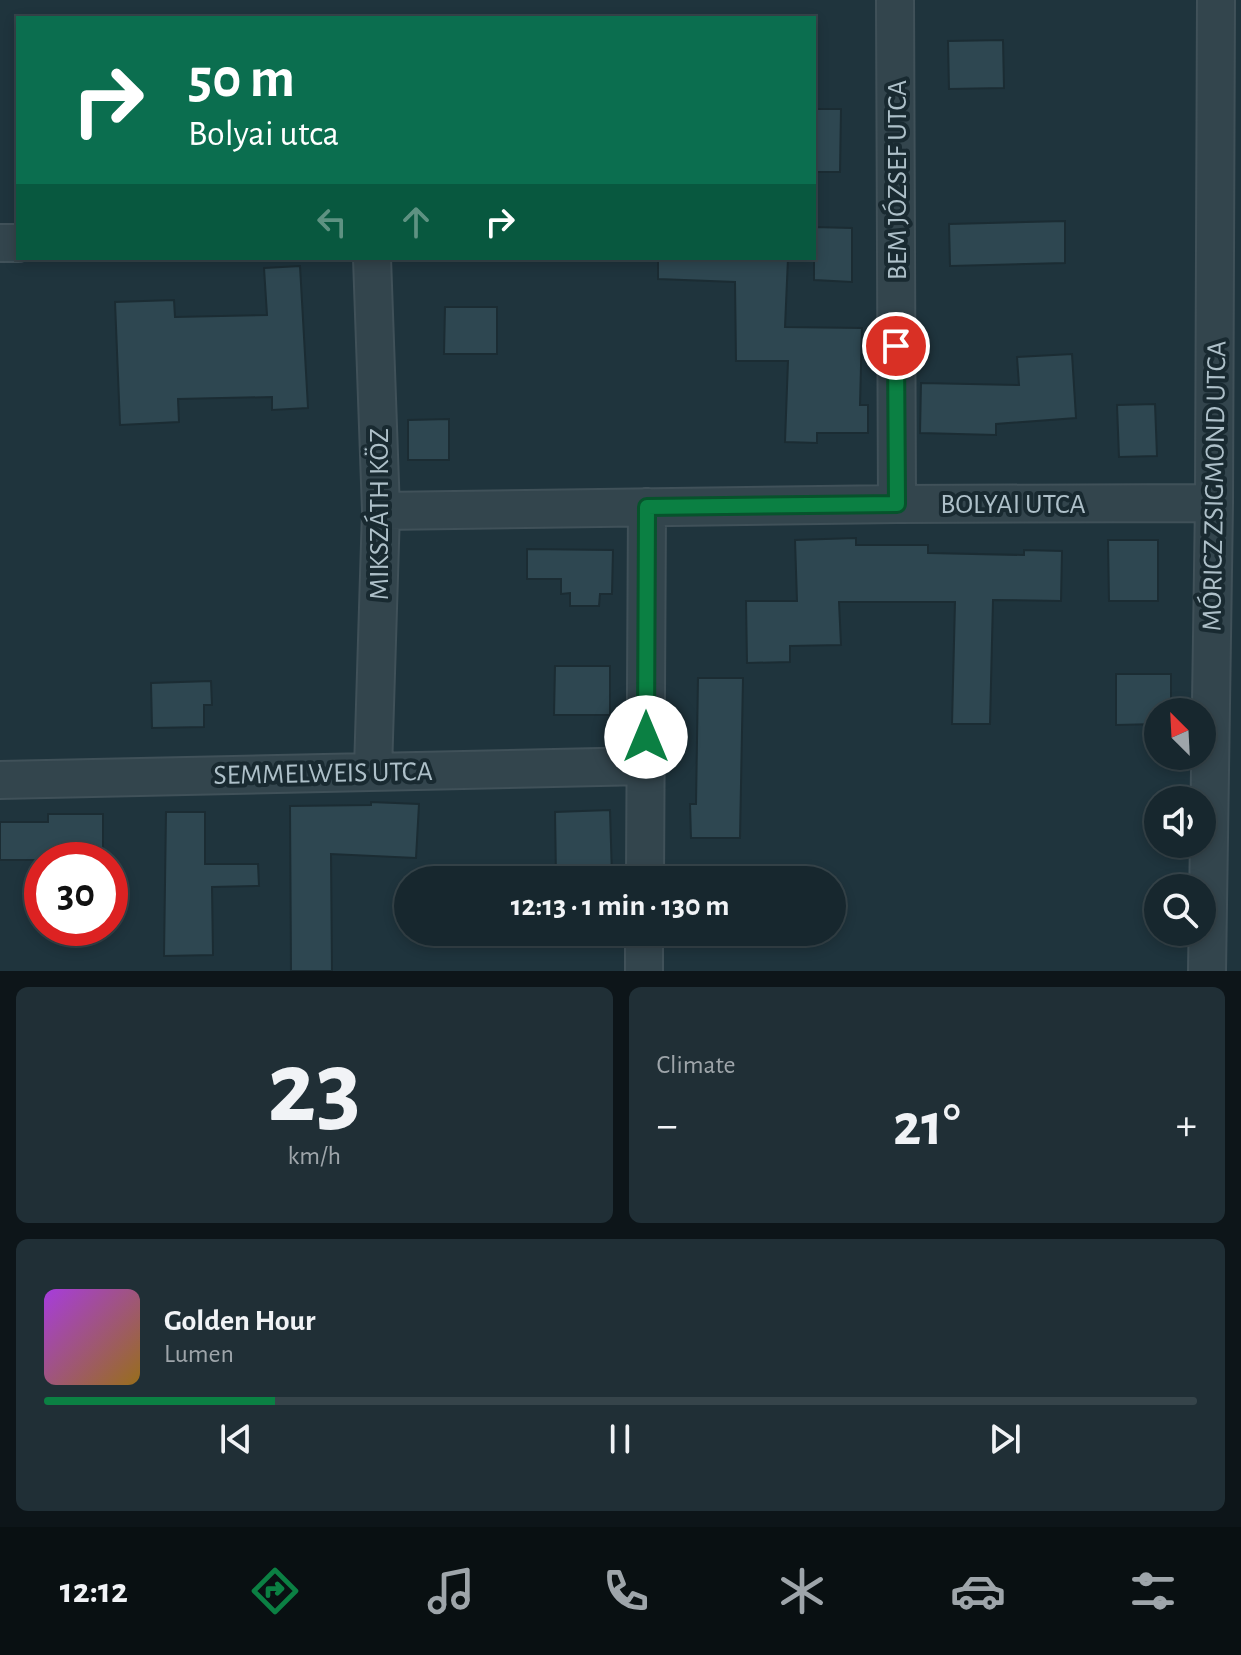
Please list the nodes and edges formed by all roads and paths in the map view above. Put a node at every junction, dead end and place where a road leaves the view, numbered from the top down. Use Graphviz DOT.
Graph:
graph roads {
  1 [pos="895,0"];
  2 [pos="1216,0"];
  3 [pos="372,260"];
  4 [pos="1214,503"];
  5 [pos="897,504"];
  6 [pos="647,507"];
  7 [pos="381,511"];
  8 [pos="646,766"];
  9 [pos="373,770"];
  10 [pos="0,780"];
  11 [pos="645,866"];
  12 [pos="644,946"];
  13 [pos="644,971"];
  14 [pos="1207,971"];
  1 -- 5 [label="street, BEM JÓZSEF UTCA"];
  2 -- 4 [label="street, MÓRICZ ZSIGMOND UTCA"];
  3 -- 7 [label="street, MIKSZÁTH KÖZ"];
  4 -- 5 [label="street, BOLYAI UTCA"];
  4 -- 14 [label="street, MÓRICZ ZSIGMOND UTCA"];
  5 -- 6 [label="street, BOLYAI UTCA"];
  6 -- 7 [label="street, BOLYAI UTCA"];
  6 -- 8 [label="street"];
  7 -- 9 [label="street, MIKSZÁTH KÖZ"];
  8 -- 9 [label="street, SEMMELWEIS UTCA"];
  8 -- 11 [label="street"];
  9 -- 10 [label="street, SEMMELWEIS UTCA"];
  12 -- 13 [label="street"];
}
